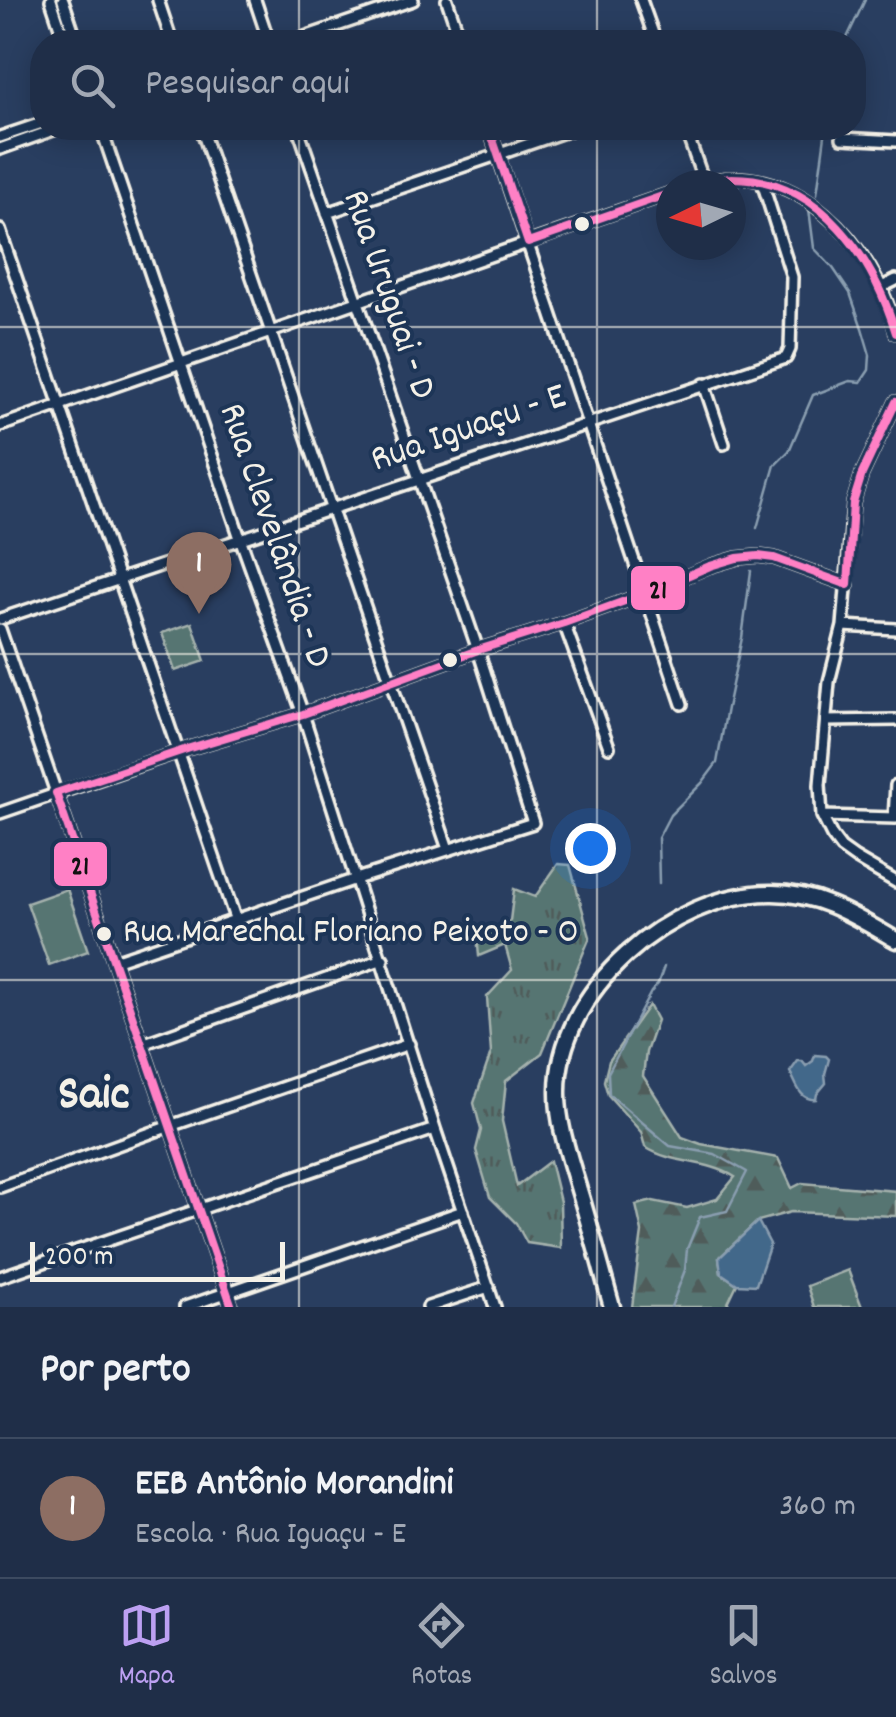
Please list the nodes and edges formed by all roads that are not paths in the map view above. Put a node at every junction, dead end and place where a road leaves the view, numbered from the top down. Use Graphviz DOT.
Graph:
graph roads {
  1 [pos="51,0"];
  2 [pos="63,0"];
  3 [pos="158,0"];
  4 [pos="255,0"];
  5 [pos="413,0"];
  6 [pos="447,0"];
  7 [pos="641,0"];
  8 [pos="62,30"];
  9 [pos="73,30"];
  10 [pos="168,30"];
  11 [pos="265,30"];
  12 [pos="325,30"];
  13 [pos="457,30"];
  14 [pos="652,30"];
  15 [pos="30,127"];
  16 [pos="0,137"];
  17 [pos="30,138"];
  18 [pos="866,139"];
  19 [pos="105,140"];
  20 [pos="205,140"];
  21 [pos="302,140"];
  22 [pos="494,140"];
  23 [pos="540,140"];
  24 [pos="689,140"];
  25 [pos="896,141"];
  26 [pos="0,149"];
  27 [pos="498,154"];
  28 [pos="696,170"];
  29 [pos="746,179"];
  30 [pos="762,182"];
  31 [pos="656,198"];
  32 [pos="327,214"];
  33 [pos="0,230"];
  34 [pos="528,242"];
  35 [pos="896,280"];
  36 [pos="882,287"];
  37 [pos="357,302"];
  38 [pos="896,330"];
  39 [pos="270,332"];
  40 [pos="181,362"];
  41 [pos="704,384"];
  42 [pos="896,402"];
  43 [pos="60,406"];
  44 [pos="588,422"];
  45 [pos="0,426"];
  46 [pos="724,444"];
  47 [pos="418,479"];
  48 [pos="331,508"];
  49 [pos="240,538"];
  50 [pos="120,579"];
  51 [pos="848,585"];
  52 [pos="647,593"];
  53 [pos="0,619"];
  54 [pos="564,622"];
  55 [pos="843,626"];
  56 [pos="0,629"];
  57 [pos="896,629"];
  58 [pos="478,650"];
  59 [pos="390,682"];
  60 [pos="682,704"];
  61 [pos="303,714"];
  62 [pos="896,720"];
  63 [pos="826,721"];
  64 [pos="609,747"];
  65 [pos="179,752"];
  66 [pos="896,785"];
  67 [pos="56,793"];
  68 [pos="0,813"];
  69 [pos="822,816"];
  70 [pos="895,818"];
  71 [pos="448,849"];
  72 [pos="356,879"];
  73 [pos="896,882"];
  74 [pos="236,921"];
  75 [pos="896,940"];
  76 [pos="383,959"];
  77 [pos="114,961"];
  78 [pos="142,1044"];
  79 [pos="409,1044"];
  80 [pos="170,1126"];
  81 [pos="435,1128"];
  82 [pos="0,1188"];
  83 [pos="199,1210"];
  84 [pos="464,1210"];
  85 [pos="0,1276"];
  86 [pos="489,1287"];
  87 [pos="227,1292"];
  88 [pos="184,1307"];
  89 [pos="232,1307"];
  90 [pos="428,1307"];
  91 [pos="496,1307"];
  92 [pos="612,1307"];
  1 -- 8 [label="street"];
  2 -- 9 [label="street"];
  3 -- 10 [label="street"];
  4 -- 11 [label="street"];
  5 -- 12 [label="street"];
  6 -- 13 [label="street"];
  7 -- 14 [label="street"];
  15 -- 16 [label="street"];
  17 -- 26 [label="street"];
  18 -- 25 [label="street"];
  19 -- 40 [label="street, Rua Clevelândia - D"];
  20 -- 39 [label="street"];
  21 -- 32 [label="street, Rua Uruguai - D"];
  22 -- 27 [label="street"];
  23 -- 27 [label="street"];
  24 -- 28 [label="street"];
  27 -- 32 [label="street"];
  27 -- 34 [label="street"];
  29 -- 30 [label="street"];
  30 -- 36 [label="street"];
  30 -- 41 [label="street, Rua Iguaçu - E"];
  31 -- 34 [label="street"];
  32 -- 37 [label="street, Rua Uruguai - D"];
  33 -- 43 [label="street"];
  34 -- 37 [label="street"];
  34 -- 44 [label="street"];
  35 -- 36 [label="street"];
  36 -- 38 [label="street"];
  37 -- 39 [label="street"];
  37 -- 47 [label="street, Rua Uruguai - D"];
  39 -- 40 [label="street"];
  39 -- 48 [label="street"];
  40 -- 43 [label="street"];
  40 -- 49 [label="street, Rua Clevelândia - D"];
  41 -- 44 [label="street, Rua Iguaçu - E"];
  41 -- 46 [label="street"];
  42 -- 51 [label="street"];
  43 -- 45 [label="street"];
  43 -- 50 [label="street"];
  44 -- 47 [label="street, Rua Iguaçu - E"];
  44 -- 52 [label="street"];
  47 -- 48 [label="street, Rua Iguaçu - E"];
  47 -- 58 [label="street, Rua Uruguai - D"];
  48 -- 49 [label="street, Rua Iguaçu - E"];
  48 -- 59 [label="street"];
  49 -- 50 [label="street, Rua Iguaçu - E"];
  49 -- 61 [label="street, Rua Clevelândia - D"];
  50 -- 53 [label="street, Rua Iguaçu - E"];
  50 -- 65 [label="street"];
  51 -- 52 [label="street"];
  51 -- 55 [label="street"];
  52 -- 54 [label="street"];
  52 -- 60 [label="street"];
  54 -- 58 [label="street"];
  54 -- 64 [label="street"];
  55 -- 57 [label="street"];
  55 -- 63 [label="street"];
  56 -- 67 [label="street"];
  58 -- 59 [label="street"];
  58 -- 71 [label="street, Rua Uruguai - D"];
  59 -- 61 [label="street"];
  59 -- 71 [label="street"];
  61 -- 65 [label="street"];
  61 -- 72 [label="street, Rua Clevelândia - D"];
  62 -- 63 [label="street"];
  63 -- 69 [label="street"];
  65 -- 67 [label="street"];
  65 -- 74 [label="street"];
  66 -- 70 [label="street"];
  67 -- 68 [label="street"];
  67 -- 77 [label="street"];
  69 -- 70 [label="street"];
  69 -- 73 [label="street"];
  71 -- 72 [label="street"];
  72 -- 74 [label="street"];
  72 -- 76 [label="street, Rua Clevelândia - D"];
  74 -- 77 [label="street"];
  75 -- 92 [label="highway"];
  76 -- 78 [label="street"];
  76 -- 79 [label="street, Rua Clevelândia - D"];
  77 -- 78 [label="street"];
  78 -- 80 [label="street"];
  79 -- 80 [label="street"];
  79 -- 81 [label="street, Rua Clevelândia - D"];
  80 -- 82 [label="street"];
  80 -- 83 [label="street"];
  81 -- 83 [label="street"];
  81 -- 84 [label="street, Rua Clevelândia - D"];
  83 -- 85 [label="street"];
  83 -- 87 [label="street"];
  84 -- 86 [label="street, Rua Clevelândia - D"];
  84 -- 87 [label="street"];
  86 -- 90 [label="street"];
  86 -- 91 [label="street, Rua Clevelândia - D"];
  87 -- 88 [label="street"];
  87 -- 89 [label="street"];
}
